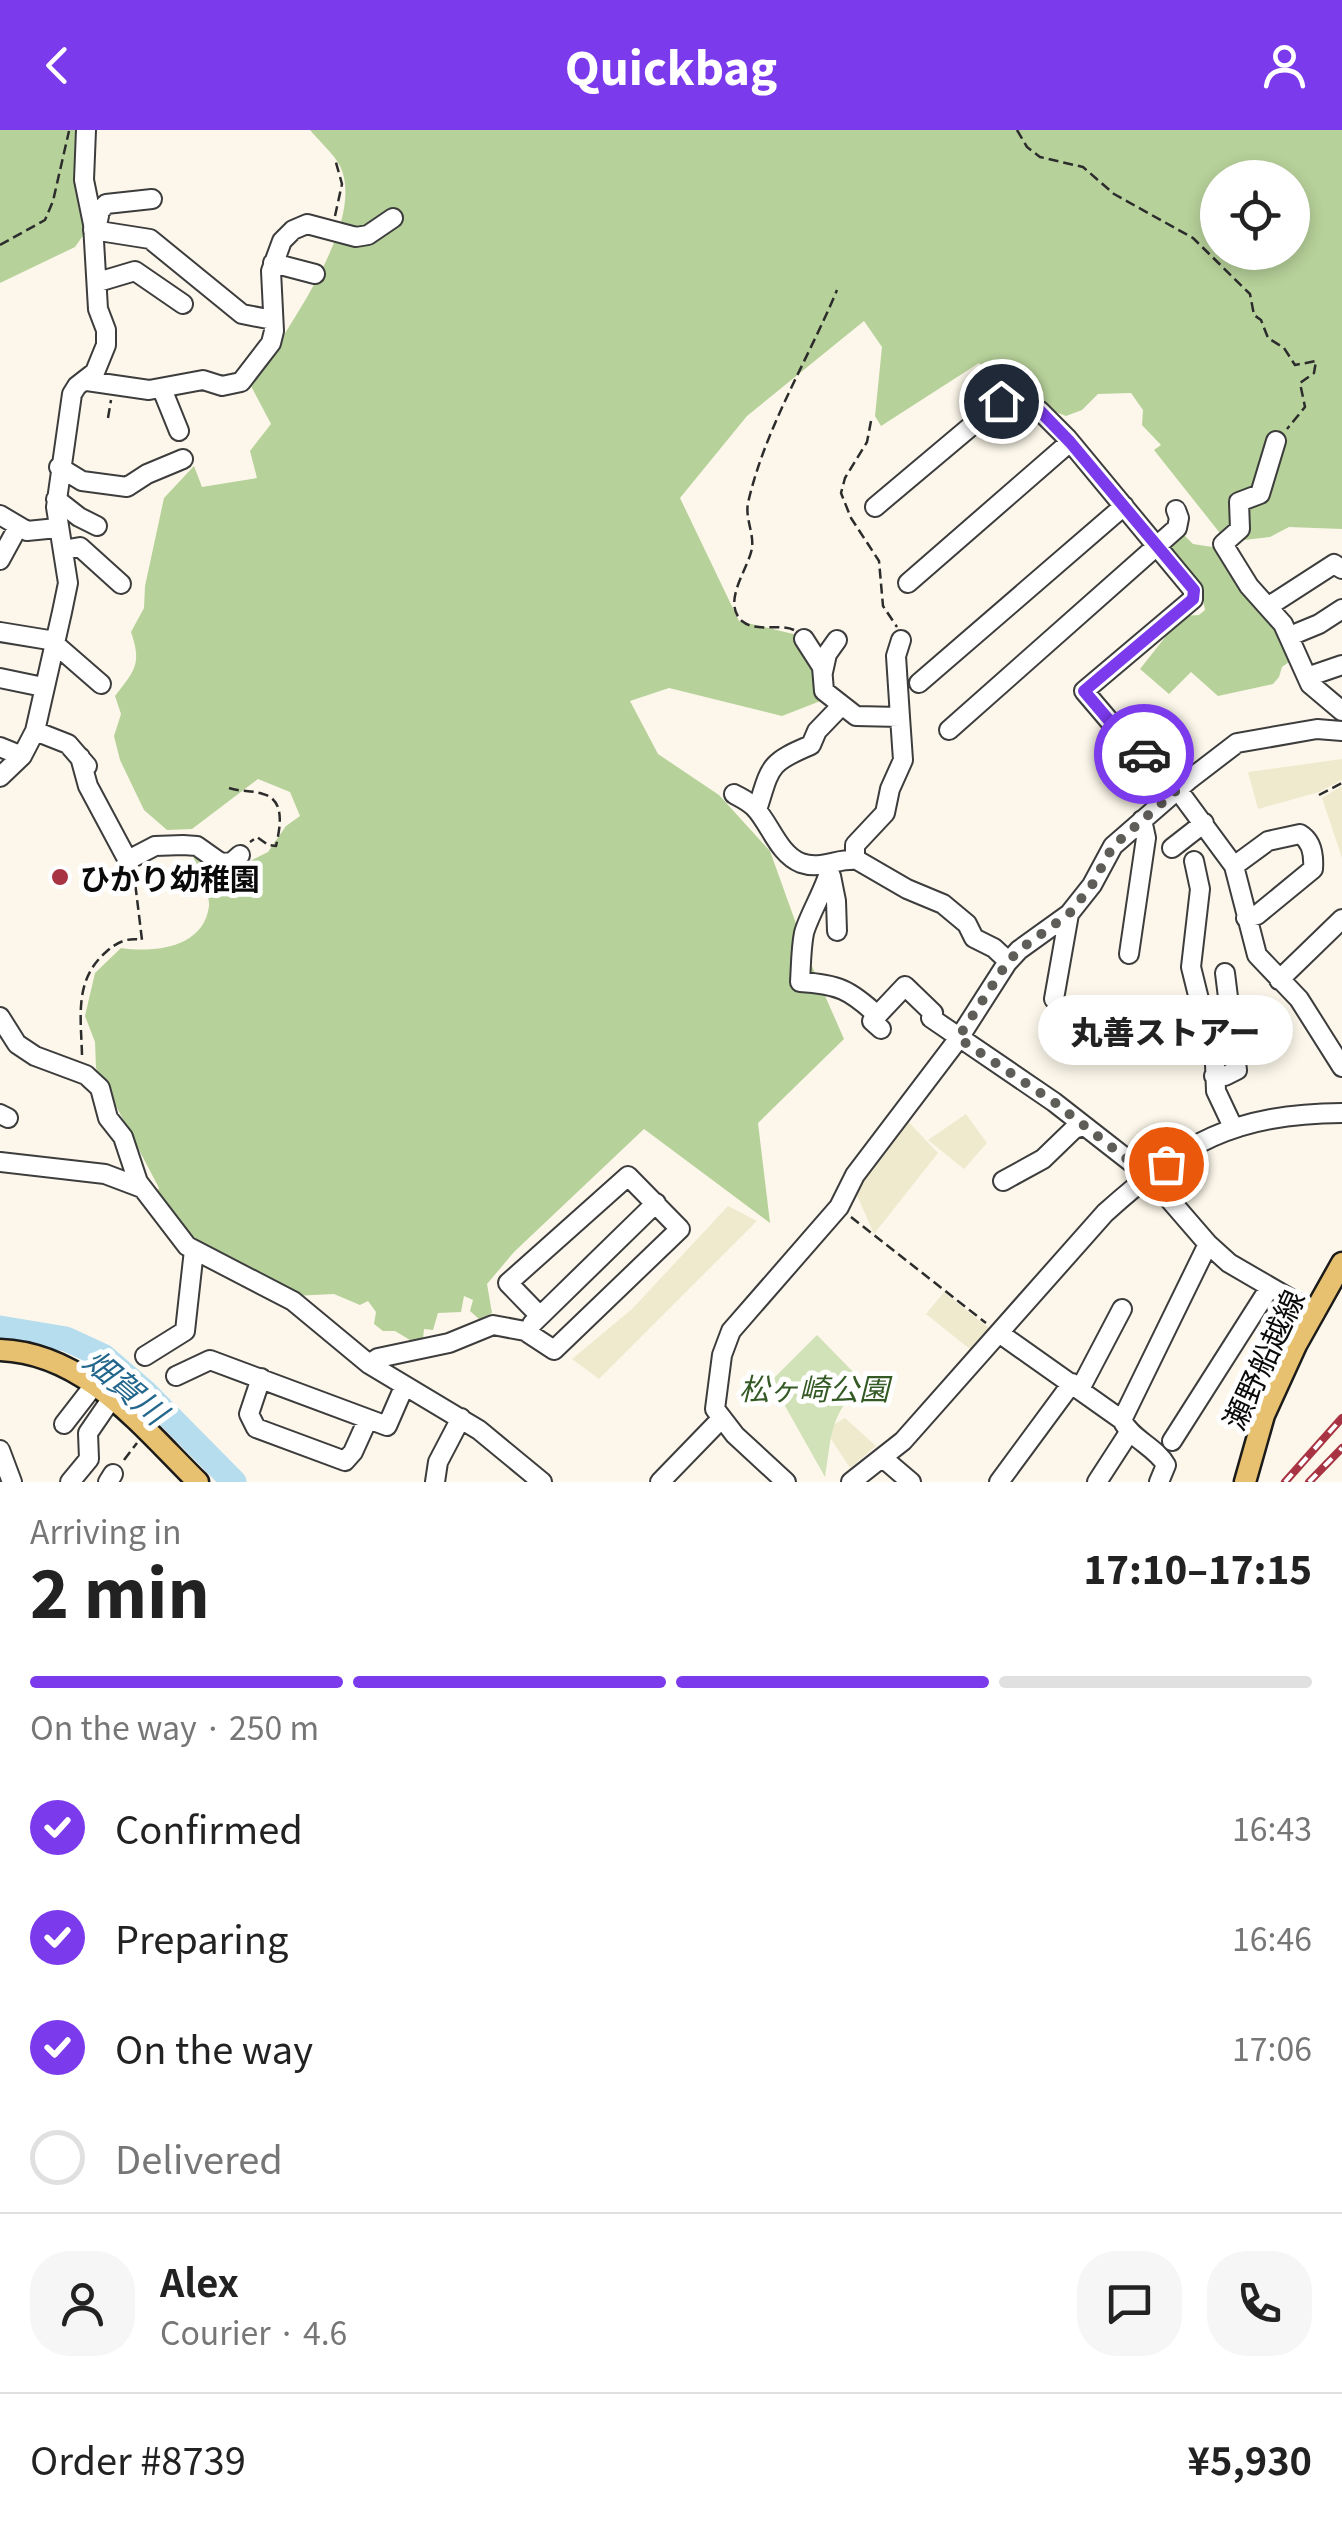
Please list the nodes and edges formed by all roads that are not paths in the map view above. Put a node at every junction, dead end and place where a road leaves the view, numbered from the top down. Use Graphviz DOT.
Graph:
graph roads {
  1 [pos="86,130"];
  2 [pos="152,199"];
  3 [pos="393,218"];
  4 [pos="95,230"];
  5 [pos="274,263"];
  6 [pos="315,274"];
  7 [pos="98,282"];
  8 [pos="182,304"];
  9 [pos="273,320"];
  10 [pos="87,382"];
  11 [pos="162,389"];
  12 [pos="179,430"];
  13 [pos="1276,441"];
  14 [pos="1070,442"];
  15 [pos="183,459"];
  16 [pos="59,468"];
  17 [pos="56,499"];
  18 [pos="1124,506"];
  19 [pos="875,507"];
  20 [pos="1176,510"];
  21 [pos="0,515"];
  22 [pos="97,526"];
  23 [pos="18,527"];
  24 [pos="57,528"];
  25 [pos="1342,544"];
  26 [pos="1158,546"];
  27 [pos="63,550"];
  28 [pos="0,560"];
  29 [pos="1338,567"];
  30 [pos="908,583"];
  31 [pos="121,584"];
  32 [pos="1269,606"];
  33 [pos="1342,609"];
  34 [pos="0,632"];
  35 [pos="1290,636"];
  36 [pos="804,639"];
  37 [pos="837,640"];
  38 [pos="900,640"];
  39 [pos="55,642"];
  40 [pos="1342,665"];
  41 [pos="823,672"];
  42 [pos="1307,677"];
  43 [pos="0,678"];
  44 [pos="919,683"];
  45 [pos="101,684"];
  46 [pos="44,687"];
  47 [pos="1334,696"];
  48 [pos="842,705"];
  49 [pos="1342,711"];
  50 [pos="900,717"];
  51 [pos="949,730"];
  52 [pos="1342,730"];
  53 [pos="35,731"];
  54 [pos="0,747"];
  55 [pos="22,756"];
  56 [pos="0,777"];
  57 [pos="1179,788"];
  58 [pos="734,794"];
  59 [pos="757,810"];
  60 [pos="1142,820"];
  61 [pos="1204,824"];
  62 [pos="1172,848"];
  63 [pos="240,855"];
  64 [pos="854,860"];
  65 [pos="1194,861"];
  66 [pos="1234,866"];
  67 [pos="831,871"];
  68 [pos="1069,914"];
  69 [pos="1246,918"];
  70 [pos="1342,919"];
  71 [pos="837,931"];
  72 [pos="1129,954"];
  73 [pos="1008,962"];
  74 [pos="1225,972"];
  75 [pos="1279,980"];
  76 [pos="1054,998"];
  77 [pos="0,1017"];
  78 [pos="958,1038"];
  79 [pos="1339,1056"];
  80 [pos="1214,1076"];
  81 [pos="1342,1113"];
  82 [pos="1084,1126"];
  83 [pos="1233,1127"];
  84 [pos="0,1162"];
  85 [pos="1150,1177"];
  86 [pos="1004,1180"];
  87 [pos="142,1188"];
  88 [pos="656,1203"];
  89 [pos="1208,1244"];
  90 [pos="194,1250"];
  91 [pos="1342,1263"];
  92 [pos="1270,1287"];
  93 [pos="1122,1309"];
  94 [pos="1315,1312"];
  95 [pos="540,1316"];
  96 [pos="524,1331"];
  97 [pos="999,1333"];
  98 [pos="0,1350"];
  99 [pos="145,1356"];
  100 [pos="369,1364"];
  101 [pos="176,1376"];
  102 [pos="261,1378"];
  103 [pos="95,1384"];
  104 [pos="1076,1386"];
  105 [pos="404,1387"];
  106 [pos="112,1398"];
  107 [pos="461,1418"];
  108 [pos="722,1418"];
  109 [pos="368,1419"];
  110 [pos="64,1424"];
  111 [pos="1126,1426"];
  112 [pos="1172,1441"];
  113 [pos="0,1450"];
  114 [pos="884,1458"];
  115 [pos="1167,1478"];
  116 [pos="12,1482"];
  117 [pos="70,1482"];
  118 [pos="198,1482"];
  119 [pos="435,1482"];
  120 [pos="542,1482"];
  121 [pos="660,1482"];
  122 [pos="786,1482"];
  123 [pos="851,1482"];
  124 [pos="911,1482"];
  125 [pos="999,1482"];
  126 [pos="1097,1482"];
  127 [pos="1245,1482"];
  1 -- 4 [label="street"];
  2 -- 4 [label="street"];
  3 -- 5 [label="street"];
  4 -- 7 [label="street"];
  4 -- 9 [label="street"];
  5 -- 6 [label="street"];
  5 -- 9 [label="street"];
  7 -- 8 [label="street"];
  7 -- 10 [label="street"];
  9 -- 11 [label="street"];
  10 -- 11 [label="street"];
  10 -- 16 [label="street"];
  11 -- 12 [label="street"];
  13 -- 32 [label="street"];
  14 -- 18 [label="street"];
  14 -- 19 [label="street"];
  14 -- 30 [label="street"];
  15 -- 16 [label="street"];
  16 -- 17 [label="street"];
  17 -- 22 [label="street"];
  17 -- 24 [label="street"];
  18 -- 26 [label="street"];
  18 -- 44 [label="street"];
  20 -- 26 [label="street"];
  21 -- 23 [label="street"];
  23 -- 24 [label="street"];
  23 -- 28 [label="street"];
  24 -- 27 [label="street"];
  25 -- 29 [label="street"];
  26 -- 51 [label="street"];
  26 -- 57 [label="street"];
  27 -- 31 [label="street"];
  27 -- 39 [label="street"];
  29 -- 32 [label="street"];
  32 -- 35 [label="street"];
  33 -- 35 [label="street"];
  34 -- 39 [label="street"];
  35 -- 42 [label="street"];
  36 -- 41 [label="street"];
  37 -- 41 [label="street"];
  38 -- 50 [label="street"];
  39 -- 45 [label="street"];
  39 -- 46 [label="street"];
  40 -- 42 [label="street"];
  41 -- 48 [label="street"];
  42 -- 47 [label="street"];
  43 -- 46 [label="street"];
  46 -- 53 [label="street"];
  47 -- 49 [label="street"];
  48 -- 50 [label="street"];
  48 -- 59 [label="street"];
  50 -- 64 [label="street"];
  52 -- 57 [label="street"];
  53 -- 55 [label="street"];
  53 -- 63 [label="street"];
  54 -- 55 [label="street"];
  55 -- 56 [label="street"];
  57 -- 60 [label="street"];
  57 -- 61 [label="street"];
  58 -- 59 [label="street"];
  59 -- 67 [label="street"];
  60 -- 68 [label="street"];
  60 -- 72 [label="street"];
  61 -- 62 [label="street"];
  61 -- 66 [label="street"];
  64 -- 67 [label="street"];
  64 -- 73 [label="street"];
  65 -- 80 [label="street"];
  66 -- 69 [label="street"];
  66 -- 69 [label="street"];
  67 -- 71 [label="street"];
  67 -- 78 [label="street"];
  68 -- 73 [label="street"];
  68 -- 76 [label="street"];
  69 -- 75 [label="street"];
  70 -- 75 [label="street"];
  73 -- 78 [label="street"];
  74 -- 80 [label="street"];
  75 -- 79 [label="street"];
  77 -- 87 [label="street"];
  78 -- 82 [label="street"];
  78 -- 108 [label="street"];
  80 -- 83 [label="street"];
  81 -- 83 [label="street"];
  82 -- 85 [label="street"];
  82 -- 86 [label="street"];
  83 -- 85 [label="street"];
  84 -- 87 [label="street"];
  85 -- 89 [label="street"];
  85 -- 97 [label="street"];
  87 -- 90 [label="street"];
  88 -- 95 [label="street"];
  88 -- 95 [label="street"];
  88 -- 96 [label="street"];
  89 -- 92 [label="street"];
  89 -- 111 [label="street"];
  90 -- 99 [label="street"];
  90 -- 100 [label="street"];
  91 -- 94 [label="main road, 瀬野船越線"];
  92 -- 94 [label="street"];
  92 -- 112 [label="street"];
  93 -- 104 [label="street"];
  94 -- 127 [label="main road, 瀬野船越線"];
  95 -- 96 [label="street"];
  96 -- 100 [label="street"];
  97 -- 104 [label="street"];
  97 -- 114 [label="street"];
  98 -- 103 [label="main road"];
  100 -- 105 [label="street"];
  101 -- 102 [label="street"];
  102 -- 109 [label="street"];
  102 -- 109 [label="street"];
  103 -- 106 [label="main road"];
  103 -- 110 [label="street"];
  104 -- 111 [label="street"];
  104 -- 125 [label="street"];
  105 -- 107 [label="street"];
  105 -- 109 [label="street"];
  106 -- 117 [label="street"];
  106 -- 118 [label="main road"];
  107 -- 119 [label="street"];
  107 -- 120 [label="street"];
  108 -- 121 [label="street"];
  108 -- 122 [label="street"];
  111 -- 115 [label="street"];
  111 -- 126 [label="street"];
  113 -- 116 [label="street"];
  114 -- 123 [label="street"];
  114 -- 124 [label="street"];
}
